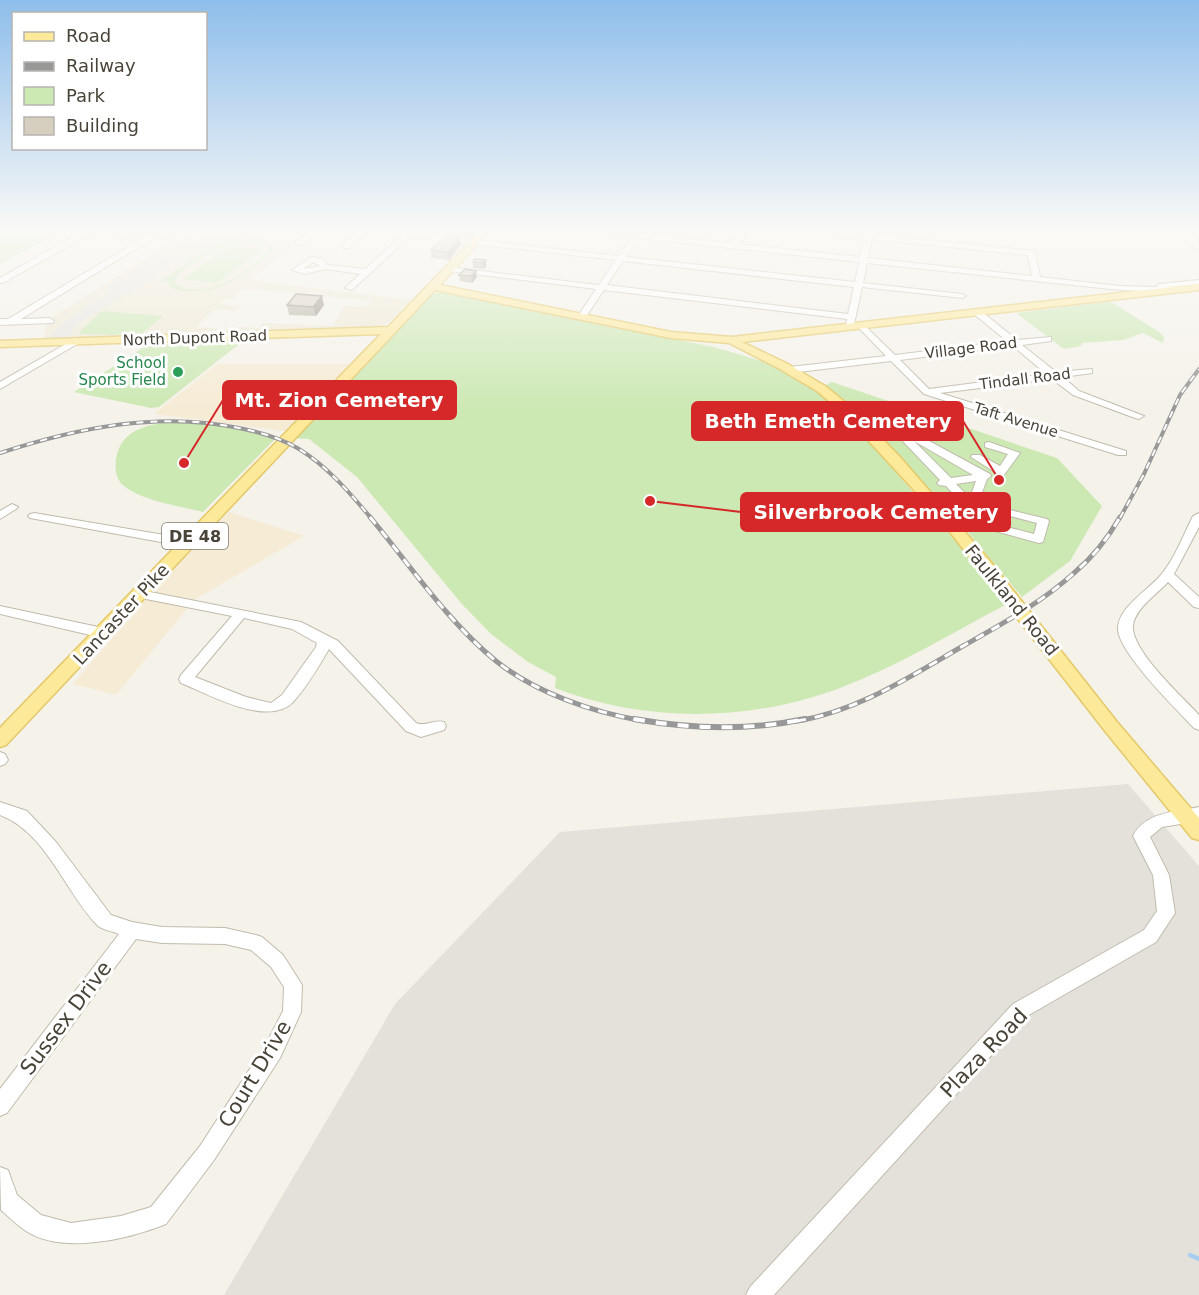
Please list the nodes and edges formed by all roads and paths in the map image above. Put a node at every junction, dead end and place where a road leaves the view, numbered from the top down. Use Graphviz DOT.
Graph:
graph roads {
  1 [pos="61,289"];
  2 [pos="429,289"];
  3 [pos="449,289"];
  4 [pos="600,289"];
  5 [pos="622,289"];
  6 [pos="857,289"];
  7 [pos="900,289"];
  8 [pos="1168,289"];
  9 [pos="1182,289"];
  10 [pos="1178,290"];
  11 [pos="962,296"];
  12 [pos="978,313"];
  13 [pos="582,316"];
  14 [pos="851,317"];
  15 [pos="50,321"];
  16 [pos="5,322"];
  17 [pos="863,327"];
  18 [pos="849,328"];
  19 [pos="384,335"];
  20 [pos="671,335"];
  21 [pos="1048,339"];
  22 [pos="732,340"];
  23 [pos="76,341"];
  24 [pos="1012,343"];
  25 [pos="0,344"];
  26 [pos="744,353"];
  27 [pos="894,358"];
  28 [pos="784,368"];
  29 [pos="1089,371"];
  30 [pos="1053,376"];
  31 [pos="0,386"];
  32 [pos="927,392"];
  33 [pos="1139,416"];
  34 [pos="896,433"];
  35 [pos="1122,453"];
  36 [pos="952,456"];
  37 [pos="963,465"];
  38 [pos="12,507"];
  39 [pos="0,516"];
  40 [pos="34,516"];
  41 [pos="1199,516"];
  42 [pos="188,543"];
  43 [pos="1168,574"];
  44 [pos="140,594"];
  45 [pos="1199,604"];
  46 [pos="0,610"];
  47 [pos="241,613"];
  48 [pos="104,633"];
  49 [pos="324,641"];
  50 [pos="1199,724"];
  51 [pos="439,726"];
  52 [pos="0,740"];
  53 [pos="0,807"];
  54 [pos="1192,815"];
  55 [pos="1199,832"];
  56 [pos="132,930"];
  57 [pos="0,1106"];
  58 [pos="0,1178"];
  59 [pos="758,1295"];
  1 -- 16 [label="street"];
  2 -- 19 [label="main road, DE 48"];
  3 -- 13 [label="main road"];
  4 -- 13 [label="street"];
  5 -- 14 [label="street"];
  6 -- 14 [label="street"];
  7 -- 11 [label="street"];
  8 -- 10 [label="street"];
  9 -- 10 [label="main road"];
  10 -- 12 [label="main road"];
  12 -- 17 [label="main road"];
  12 -- 24 [label="street"];
  13 -- 20 [label="main road"];
  14 -- 18 [label="street"];
  15 -- 16 [label="street"];
  17 -- 18 [label="main road"];
  17 -- 27 [label="street, Taft Avenue"];
  18 -- 22 [label="main road"];
  19 -- 23 [label="main road, North Dupont Road"];
  19 -- 42 [label="main road, Lancaster Pike / DE 48"];
  20 -- 22 [label="main road"];
  20 -- 26 [label="main road"];
  21 -- 24 [label="street, Village Road"];
  22 -- 26 [label="main road, Faulkland Road"];
  22 -- 28 [label="main road, Faulkland Road"];
  23 -- 25 [label="main road, North Dupont Road"];
  23 -- 31 [label="street"];
  24 -- 27 [label="street, Village Road"];
  24 -- 30 [label="street"];
  26 -- 28 [label="main road, Faulkland Road"];
  27 -- 28 [label="street, Village Road"];
  27 -- 32 [label="street, Taft Avenue"];
  28 -- 54 [label="main road, Faulkland Road"];
  29 -- 30 [label="street, Tindall Road"];
  30 -- 32 [label="street, Tindall Road"];
  30 -- 33 [label="street"];
  32 -- 35 [label="street, Taft Avenue"];
  34 -- 37 [label="street"];
  36 -- 37 [label="street"];
  36 -- 37 [label="street"];
  36 -- 37 [label="street"];
  38 -- 39 [label="street"];
  40 -- 42 [label="street"];
  41 -- 43 [label="street"];
  42 -- 44 [label="main road, Lancaster Pike / DE 48"];
  43 -- 45 [label="street"];
  43 -- 50 [label="street"];
  44 -- 47 [label="street"];
  44 -- 48 [label="main road, Lancaster Pike / DE 48"];
  46 -- 48 [label="street"];
  47 -- 49 [label="street"];
  47 -- 49 [label="street"];
  48 -- 52 [label="main road, Lancaster Pike / DE 48"];
  49 -- 51 [label="street"];
  53 -- 56 [label="street, Court Drive"];
  54 -- 55 [label="main road, Faulkland Road"];
  54 -- 59 [label="street, Plaza Road"];
  56 -- 57 [label="street, Sussex Drive"];
  56 -- 58 [label="street, Court Drive"];
}
